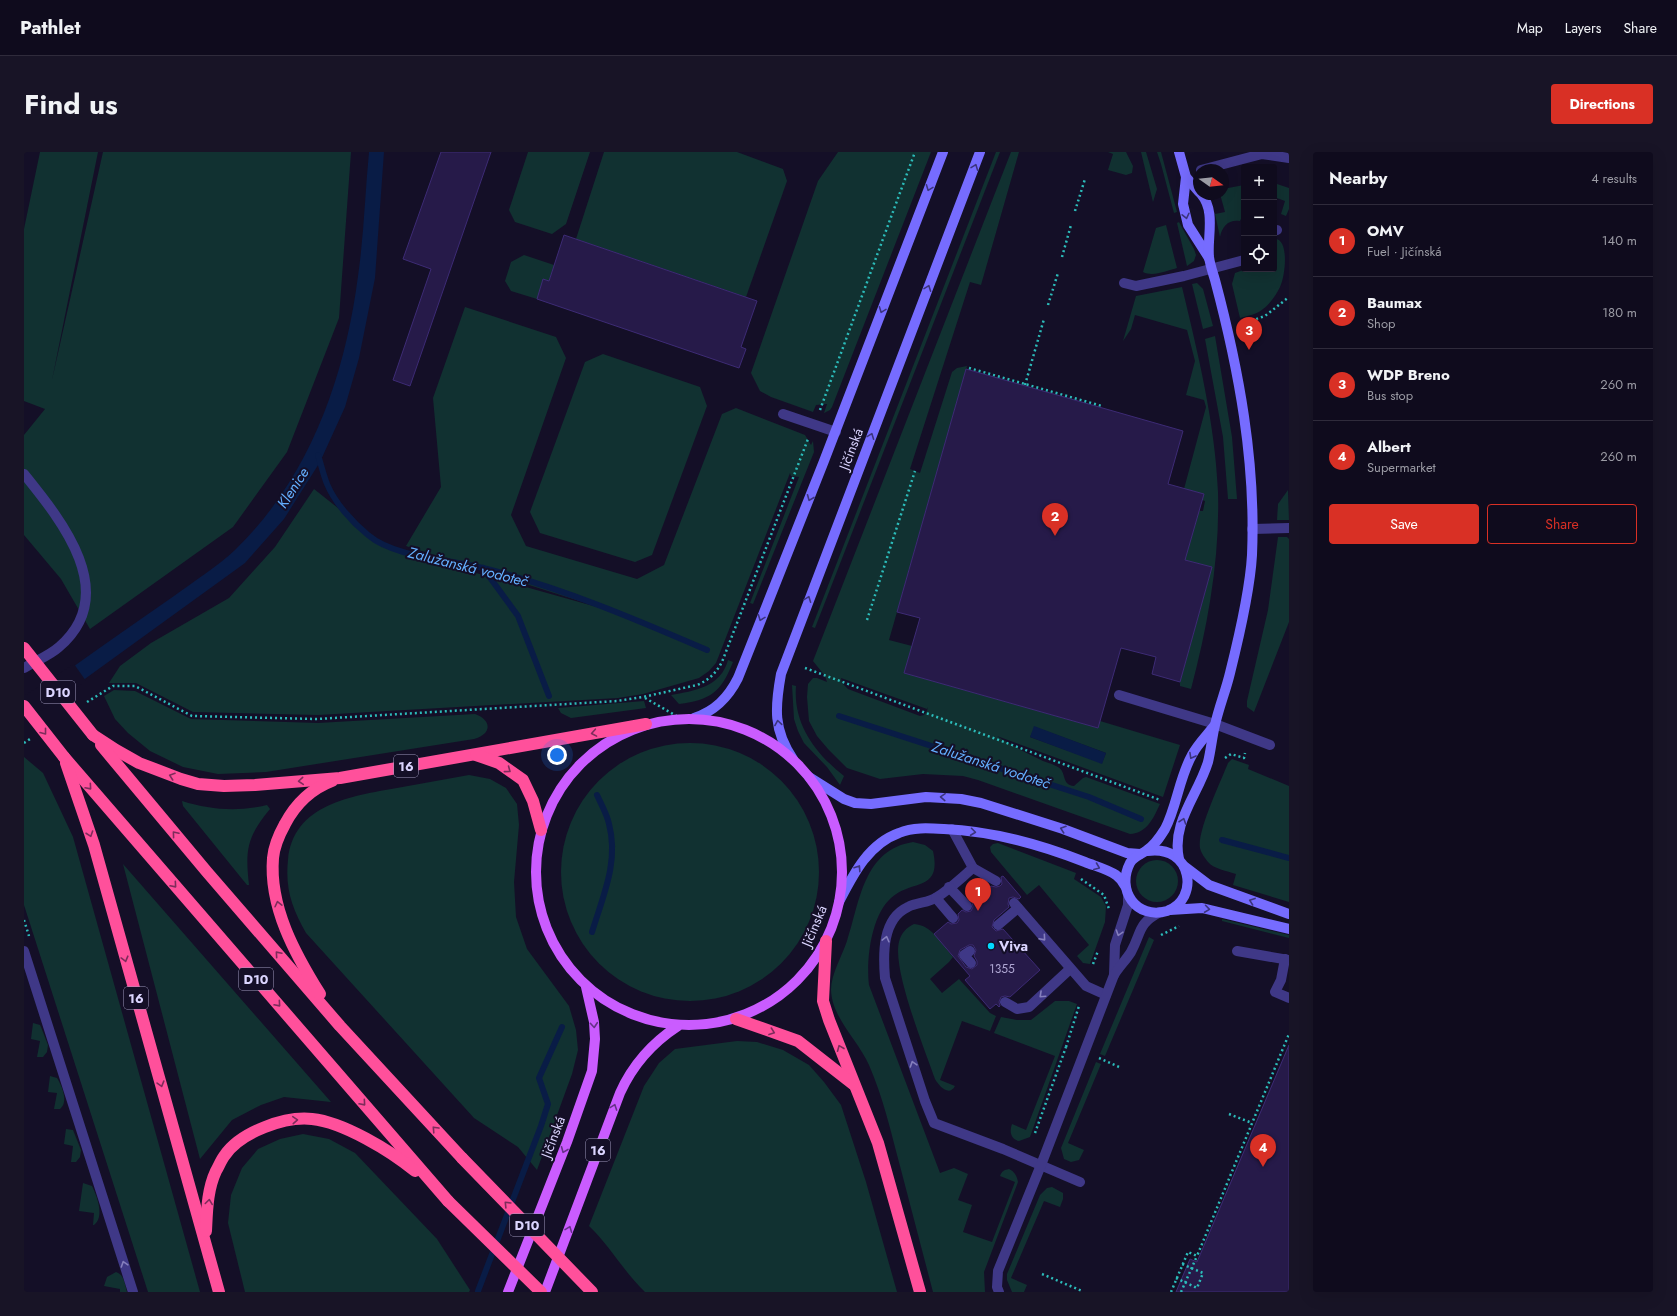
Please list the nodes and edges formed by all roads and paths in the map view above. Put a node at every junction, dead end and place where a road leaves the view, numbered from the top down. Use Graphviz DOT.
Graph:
graph roads {
  1 [pos="915,152"];
  2 [pos="943,152"];
  3 [pos="980,152"];
  4 [pos="1179,152"];
  5 [pos="1289,158"];
  6 [pos="1223,164"];
  7 [pos="1193,173"];
  8 [pos="1186,176"];
  9 [pos="1085,179"];
  10 [pos="1193,185"];
  11 [pos="1205,200"];
  12 [pos="1075,211"];
  13 [pos="1071,225"];
  14 [pos="1062,257"];
  15 [pos="1209,258"];
  16 [pos="1241,261"];
  17 [pos="1212,269"];
  18 [pos="1058,273"];
  19 [pos="1124,284"];
  20 [pos="1289,297"];
  21 [pos="1048,305"];
  22 [pos="1044,319"];
  23 [pos="1242,324"];
  24 [pos="969,368"];
  25 [pos="1025,384"];
  26 [pos="1102,406"];
  27 [pos="818,413"];
  28 [pos="783,414"];
  29 [pos="836,432"];
  30 [pos="809,437"];
  31 [pos="915,471"];
  32 [pos="24,474"];
  33 [pos="1289,528"];
  34 [pos="1252,529"];
  35 [pos="867,620"];
  36 [pos="24,648"];
  37 [pos="24,668"];
  38 [pos="805,668"];
  39 [pos="97,695"];
  40 [pos="1119,695"];
  41 [pos="643,698"];
  42 [pos="24,706"];
  43 [pos="694,718"];
  44 [pos="680,719"];
  45 [pos="646,724"];
  46 [pos="1215,724"];
  47 [pos="93,735"];
  48 [pos="1270,745"];
  49 [pos="1245,753"];
  50 [pos="473,754"];
  51 [pos="64,757"];
  52 [pos="792,759"];
  53 [pos="1223,760"];
  54 [pos="809,777"];
  55 [pos="340,778"];
  56 [pos="1164,802"];
  57 [pos="952,829"];
  58 [pos="541,830"];
  59 [pos="1143,852"];
  60 [pos="1181,862"];
  61 [pos="973,868"];
  62 [pos="1081,878"];
  63 [pos="996,881"];
  64 [pos="950,887"];
  65 [pos="1127,891"];
  66 [pos="936,898"];
  67 [pos="839,902"];
  68 [pos="966,906"];
  69 [pos="1110,911"];
  70 [pos="1164,911"];
  71 [pos="1289,914"];
  72 [pos="953,918"];
  73 [pos="998,925"];
  74 [pos="1181,925"];
  75 [pos="1289,928"];
  76 [pos="1161,935"];
  77 [pos="826,941"];
  78 [pos="1098,950"];
  79 [pos="24,951"];
  80 [pos="970,951"];
  81 [pos="1237,951"];
  82 [pos="1287,959"];
  83 [pos="971,963"];
  84 [pos="1093,964"];
  85 [pos="1070,969"];
  86 [pos="1114,975"];
  87 [pos="586,987"];
  88 [pos="1106,994"];
  89 [pos="1289,998"];
  90 [pos="1005,1002"];
  91 [pos="1080,1006"];
  92 [pos="736,1019"];
  93 [pos="340,1026"];
  94 [pos="678,1026"];
  95 [pos="1289,1034"];
  96 [pos="1098,1058"];
  97 [pos="1119,1067"];
  98 [pos="854,1085"];
  99 [pos="1229,1114"];
  100 [pos="1252,1123"];
  101 [pos="1035,1133"];
  102 [pos="1041,1165"];
  103 [pos="1080,1182"];
  104 [pos="448,1200"];
  105 [pos="205,1241"];
  106 [pos="1197,1256"];
  107 [pos="1182,1264"];
  108 [pos="1192,1268"];
  109 [pos="1042,1274"];
  110 [pos="1176,1278"];
  111 [pos="1186,1282"];
  112 [pos="1082,1291"];
  113 [pos="133,1292"];
  114 [pos="219,1292"];
  115 [pos="508,1292"];
  116 [pos="541,1292"];
  117 [pos="545,1292"];
  118 [pos="592,1292"];
  119 [pos="920,1292"];
  120 [pos="998,1292"];
  121 [pos="1172,1292"];
  122 [pos="1182,1292"];
  1 -- 27 [label="path"];
  2 -- 29 [label="street, Jičínská, one-way"];
  52 -- 3 [label="street, Jičínská, one-way"];
  4 -- 8 [label="street"];
  5 -- 6 [label="lane"];
  7 -- 8 [label="lane"];
  8 -- 10 [label="street"];
  8 -- 15 [label="street, one-way"];
  9 -- 12 [label="path"];
  11 -- 15 [label="street"];
  13 -- 14 [label="path"];
  15 -- 17 [label="street"];
  16 -- 17 [label="lane"];
  17 -- 19 [label="lane"];
  17 -- 34 [label="street"];
  18 -- 21 [label="path"];
  20 -- 23 [label="path"];
  22 -- 25 [label="path"];
  24 -- 25 [label="path"];
  25 -- 26 [label="path"];
  28 -- 29 [label="lane"];
  29 -- 43 [label="street, Jičínská, one-way"];
  30 -- 41 [label="path"];
  31 -- 35 [label="path"];
  32 -- 37 [label="lane"];
  33 -- 34 [label="lane"];
  34 -- 46 [label="street"];
  36 -- 47 [label="highway, D10, bridge"];
  38 -- 56 [label="path"];
  39 -- 41 [label="path"];
  40 -- 46 [label="lane"];
  41 -- 44 [label="path"];
  42 -- 51 [label="highway, D10, one-way, bridge"];
  43 -- 44 [label="main road, Jičínská"];
  43 -- 52 [label="main road, Jičínská"];
  44 -- 45 [label="main road, Jičínská"];
  45 -- 50 [label="highway, one-way"];
  45 -- 58 [label="main road, Jičínská"];
  46 -- 48 [label="lane"];
  46 -- 59 [label="street, one-way"];
  60 -- 46 [label="street, one-way"];
  55 -- 47 [label="highway, one-way"];
  93 -- 47 [label="highway, D10, one-way"];
  49 -- 53 [label="path"];
  50 -- 55 [label="highway, 16"];
  50 -- 58 [label="highway, one-way"];
  51 -- 104 [label="highway, D10, one-way"];
  51 -- 105 [label="highway, 16, one-way"];
  52 -- 54 [label="main road, Jičínská"];
  59 -- 54 [label="street, one-way"];
  54 -- 67 [label="main road, Jičínská"];
  93 -- 55 [label="highway, one-way"];
  57 -- 61 [label="lane"];
  57 -- 65 [label="street, one-way"];
  67 -- 57 [label="street, one-way"];
  58 -- 87 [label="main road, Jičínská"];
  59 -- 60 [label="street"];
  59 -- 65 [label="street"];
  60 -- 70 [label="street"];
  71 -- 60 [label="street, one-way"];
  61 -- 63 [label="lane"];
  61 -- 64 [label="lane"];
  62 -- 69 [label="path"];
  64 -- 66 [label="lane"];
  64 -- 68 [label="lane"];
  65 -- 70 [label="street"];
  65 -- 86 [label="lane, one-way"];
  66 -- 72 [label="lane"];
  102 -- 66 [label="lane, one-way"];
  67 -- 77 [label="main road, Jičínská"];
  70 -- 75 [label="street, one-way"];
  70 -- 86 [label="lane"];
  73 -- 85 [label="lane, one-way"];
  74 -- 76 [label="path"];
  77 -- 92 [label="main road, Jičínská"];
  98 -- 77 [label="highway, one-way"];
  78 -- 84 [label="path"];
  113 -- 79 [label="lane, one-way"];
  80 -- 83 [label="lane"];
  81 -- 82 [label="lane"];
  82 -- 89 [label="lane"];
  85 -- 88 [label="lane"];
  85 -- 90 [label="lane, one-way"];
  86 -- 88 [label="lane"];
  87 -- 94 [label="main road, Jičínská"];
  87 -- 115 [label="main road, Jičínská, one-way"];
  88 -- 102 [label="lane"];
  91 -- 101 [label="path"];
  92 -- 94 [label="main road, Jičínská"];
  92 -- 98 [label="highway, one-way"];
  118 -- 93 [label="highway, D10, one-way, bridge"];
  117 -- 94 [label="main road, 16, one-way"];
  95 -- 100 [label="path"];
  96 -- 97 [label="path"];
  98 -- 119 [label="highway"];
  99 -- 100 [label="path"];
  100 -- 106 [label="path"];
  102 -- 103 [label="lane"];
  102 -- 120 [label="lane"];
  105 -- 104 [label="highway, one-way"];
  104 -- 116 [label="highway, D10, bridge"];
  105 -- 114 [label="highway, 16"];
  106 -- 107 [label="path"];
  106 -- 108 [label="path"];
  107 -- 108 [label="path"];
  107 -- 110 [label="path"];
  108 -- 111 [label="path"];
  108 -- 111 [label="path"];
  109 -- 112 [label="path"];
  110 -- 111 [label="path"];
  110 -- 121 [label="path"];
  111 -- 122 [label="path"];
}
